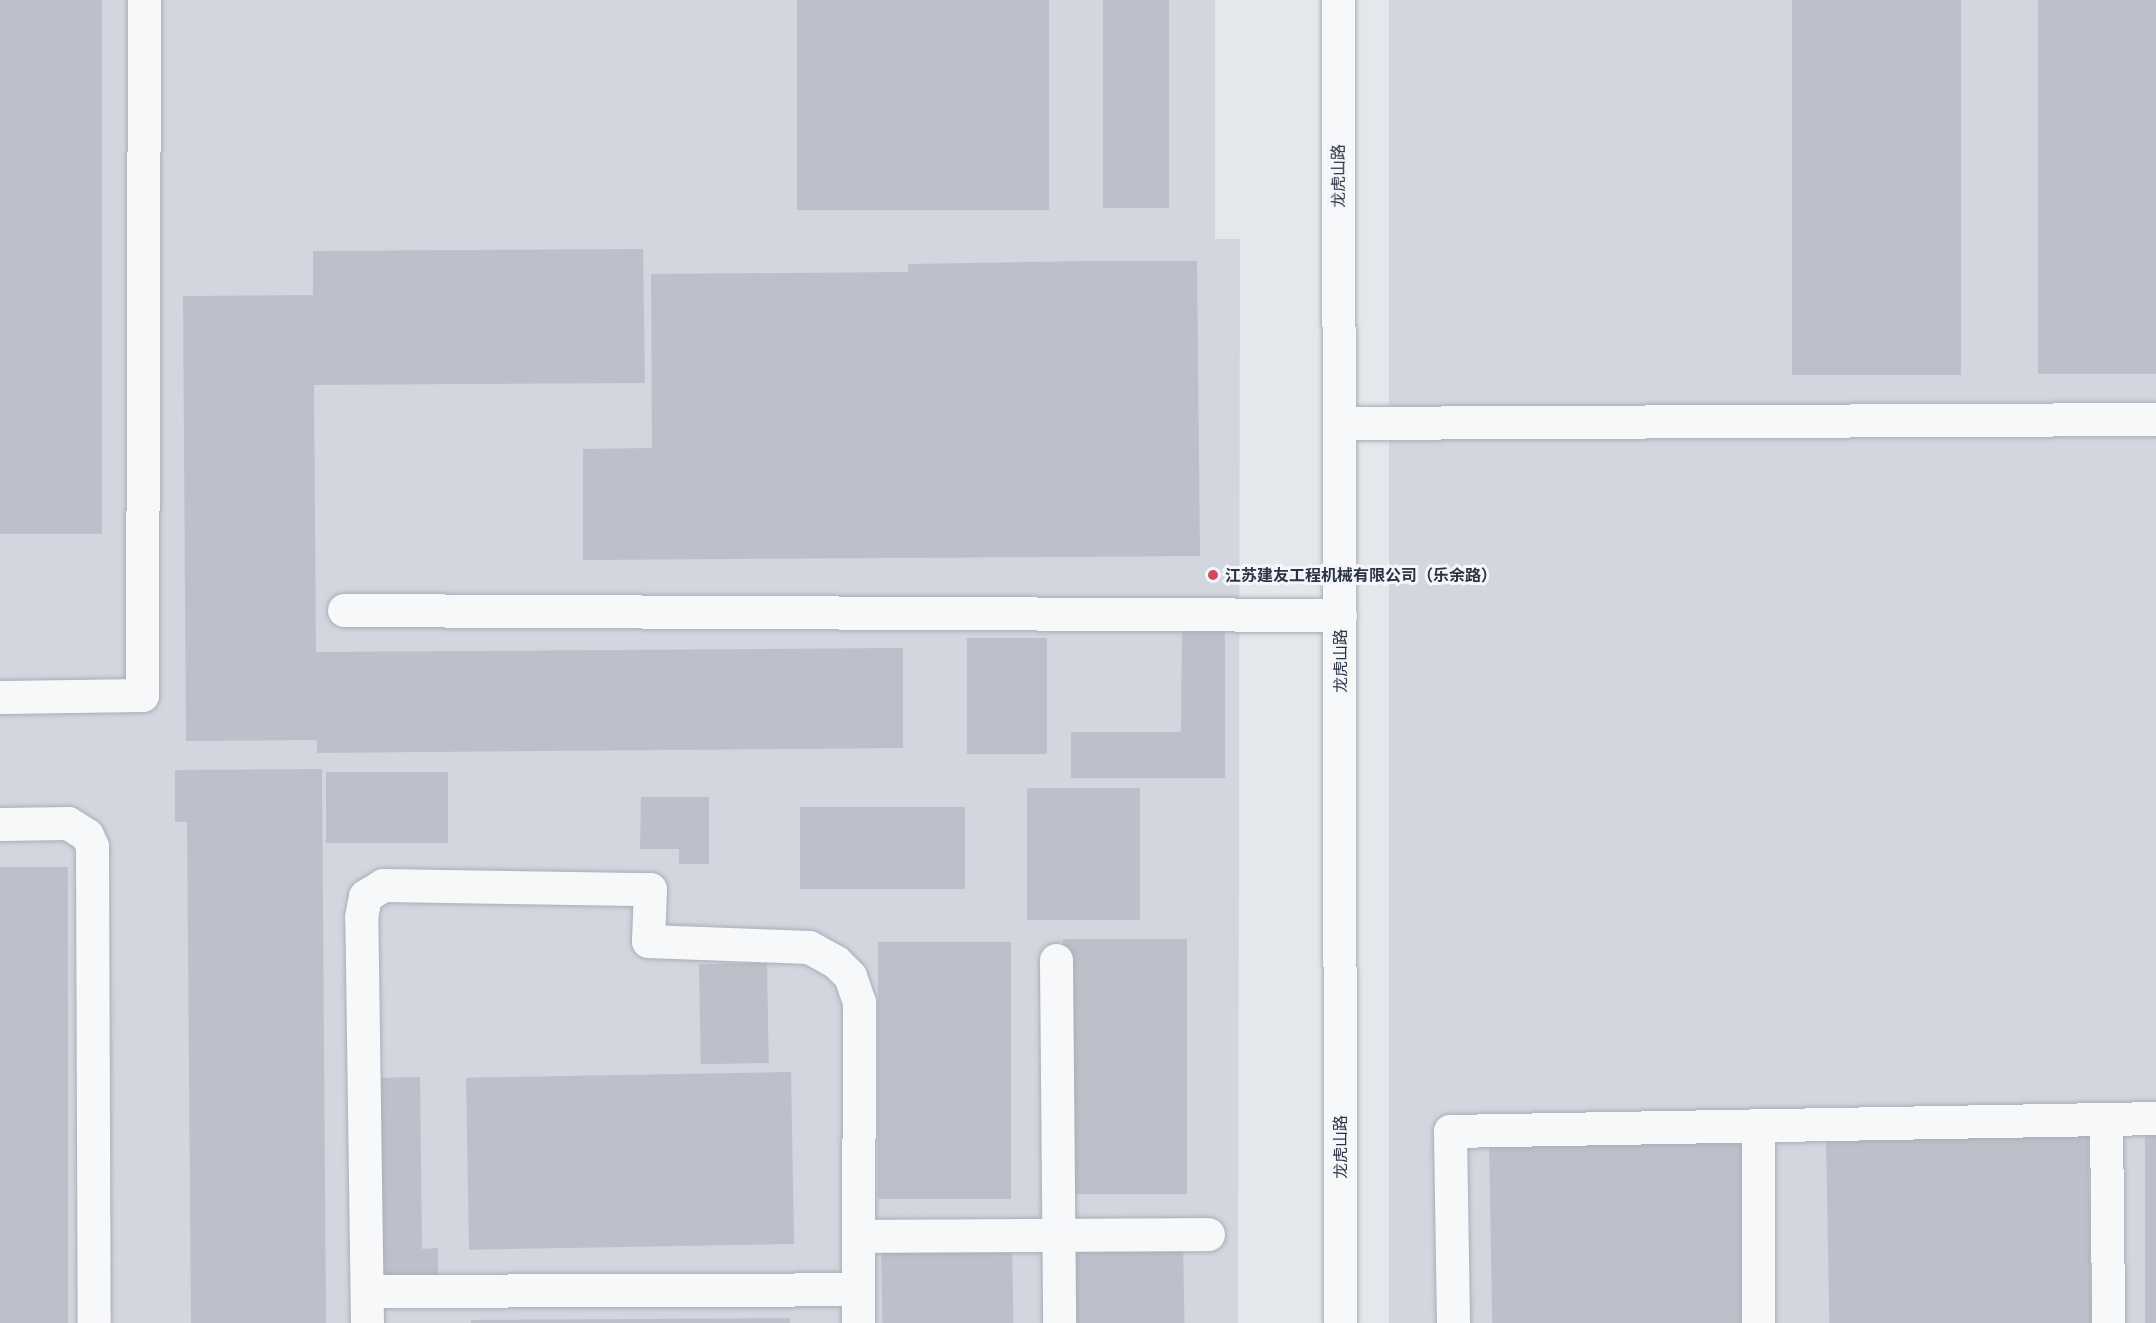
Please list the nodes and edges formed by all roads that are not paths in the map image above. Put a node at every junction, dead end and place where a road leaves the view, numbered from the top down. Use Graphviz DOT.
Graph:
graph roads {
  1 [pos="144,0"];
  2 [pos="1338,0"];
  3 [pos="2156,419"];
  4 [pos="1339,423"];
  5 [pos="344,610"];
  6 [pos="1340,615"];
  7 [pos="0,697"];
  8 [pos="0,824"];
  9 [pos="1056,960"];
  10 [pos="2156,1118"];
  11 [pos="2106,1119"];
  12 [pos="1758,1126"];
  13 [pos="1208,1234"];
  14 [pos="1058,1235"];
  15 [pos="858,1236"];
  16 [pos="858,1289"];
  17 [pos="367,1291"];
  18 [pos="94,1323"];
  19 [pos="367,1323"];
  20 [pos="858,1323"];
  21 [pos="1059,1323"];
  22 [pos="1340,1323"];
  23 [pos="1453,1323"];
  24 [pos="1758,1323"];
  25 [pos="2108,1323"];
  1 -- 7 [label="street"];
  2 -- 4 [label="street, 龙虎山路"];
  3 -- 4 [label="street"];
  4 -- 6 [label="street, 龙虎山路"];
  5 -- 6 [label="street"];
  6 -- 22 [label="street, 龙虎山路"];
  8 -- 18 [label="street"];
  9 -- 14 [label="street"];
  10 -- 11 [label="street"];
  11 -- 12 [label="street"];
  11 -- 25 [label="street"];
  12 -- 23 [label="street"];
  12 -- 24 [label="street"];
  13 -- 14 [label="street"];
  14 -- 15 [label="street"];
  14 -- 21 [label="street"];
  15 -- 16 [label="street"];
  15 -- 17 [label="street"];
  16 -- 17 [label="street"];
  16 -- 20 [label="street"];
  17 -- 19 [label="street"];
}
